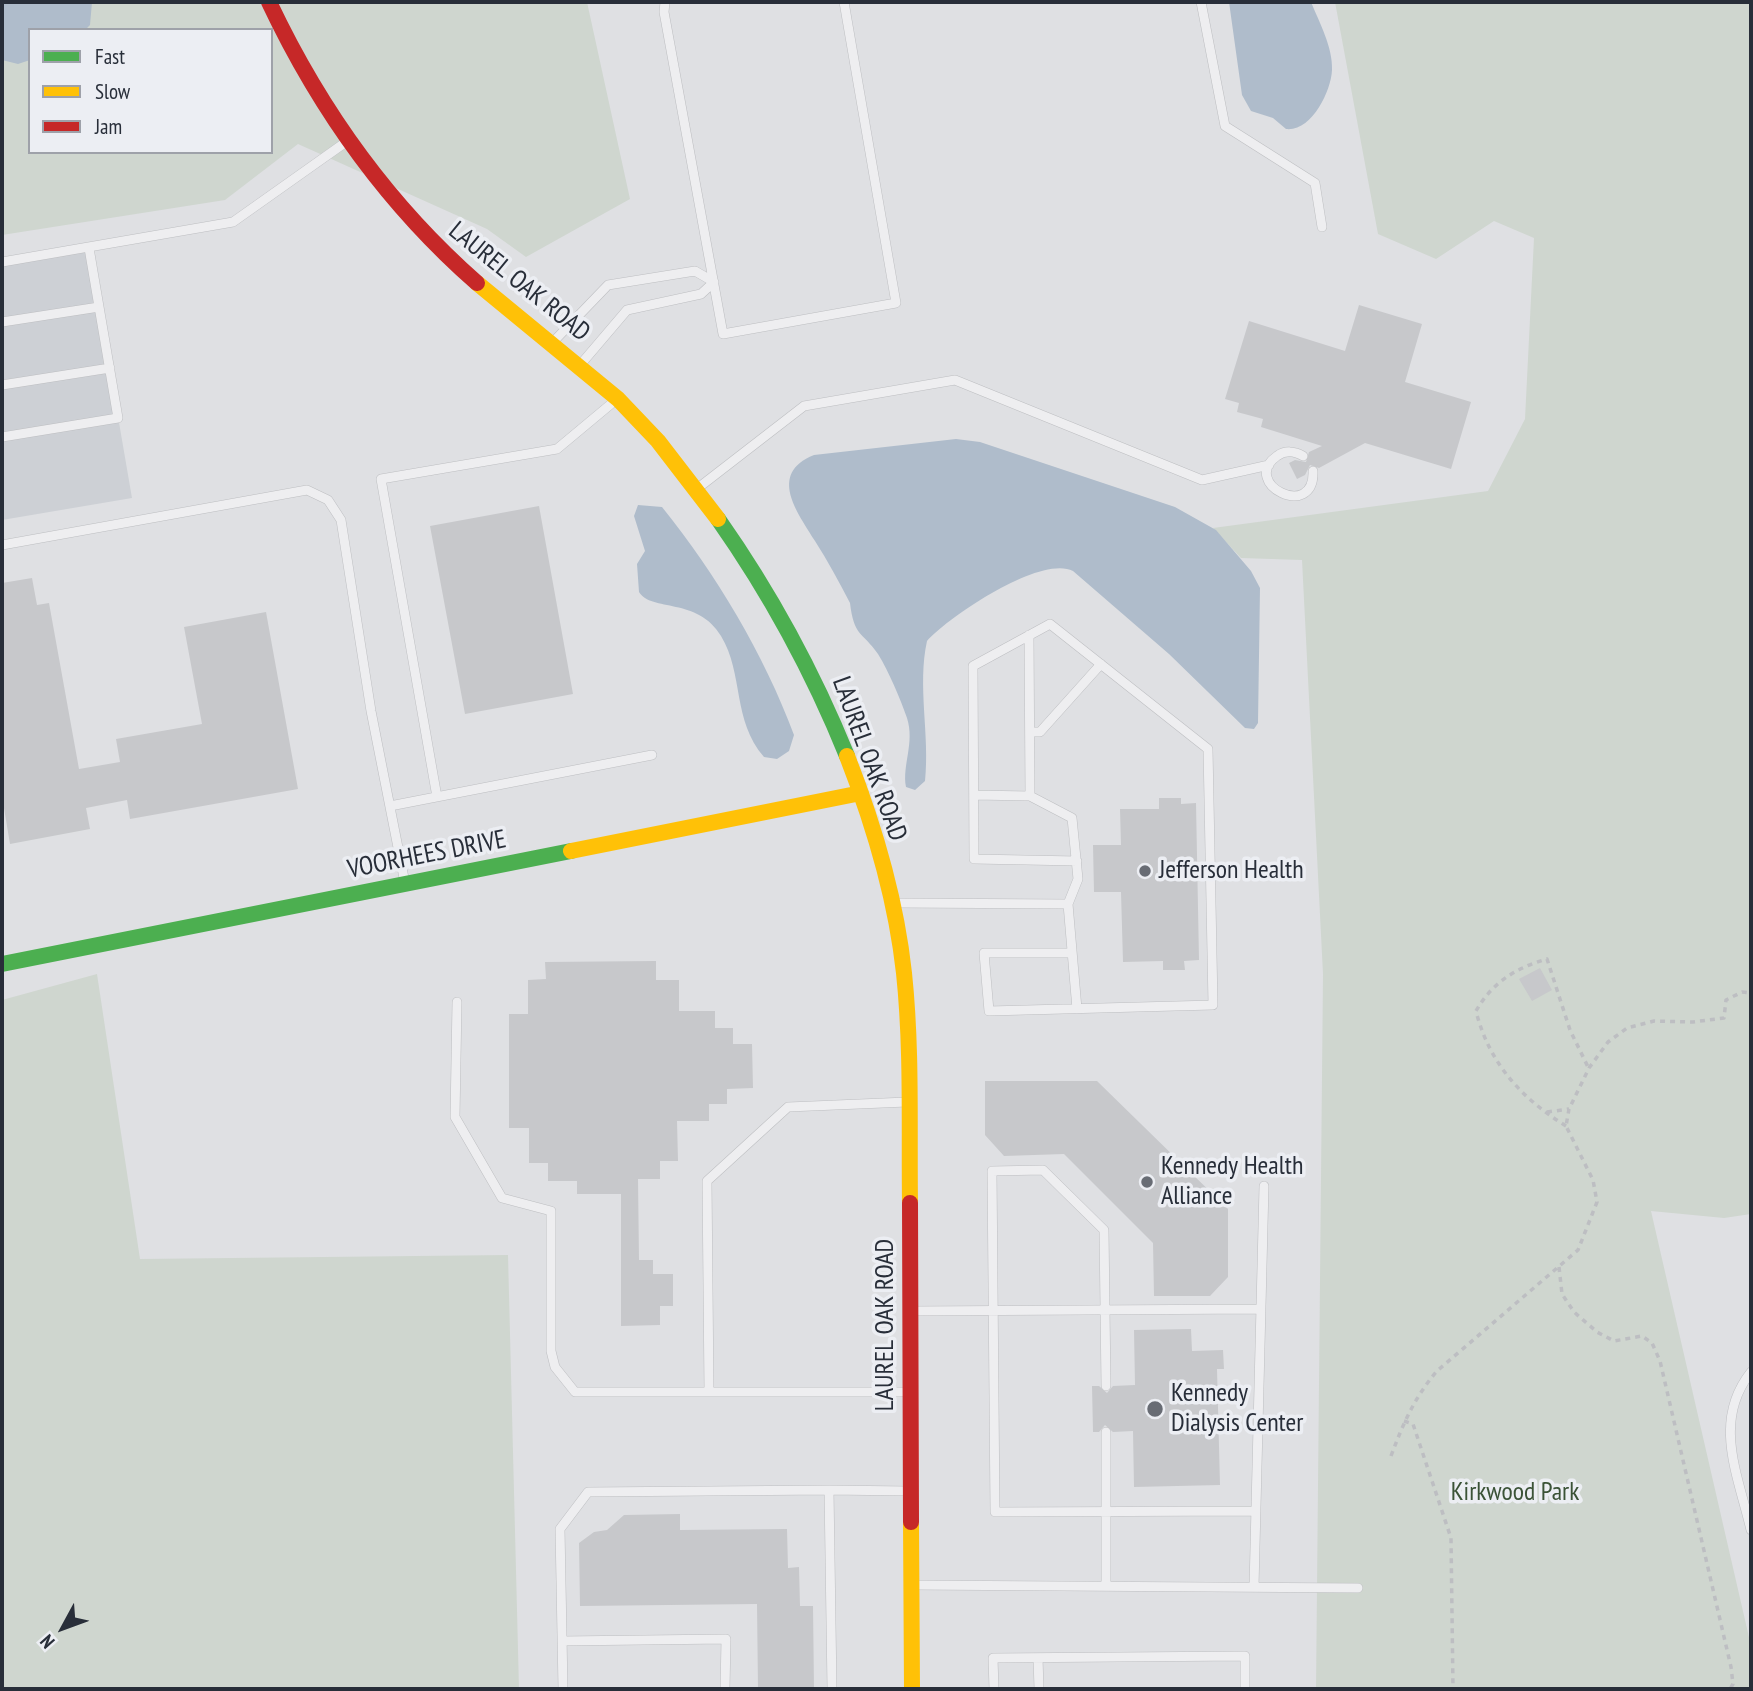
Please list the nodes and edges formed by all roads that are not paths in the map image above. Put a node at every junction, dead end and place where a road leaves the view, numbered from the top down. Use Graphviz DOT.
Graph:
graph roads {
  1 [pos="270,2"];
  2 [pos="665,2"];
  3 [pos="844,2"];
  4 [pos="1202,2"];
  5 [pos="348,141"];
  6 [pos="1322,227"];
  7 [pos="89,248"];
  8 [pos="2,262"];
  9 [pos="714,282"];
  10 [pos="99,307"];
  11 [pos="2,322"];
  12 [pos="553,342"];
  13 [pos="581,364"];
  14 [pos="110,368"];
  15 [pos="2,385"];
  16 [pos="618,398"];
  17 [pos="2,437"];
  18 [pos="1303,456"];
  19 [pos="1269,465"];
  20 [pos="1312,471"];
  21 [pos="696,489"];
  22 [pos="2,545"];
  23 [pos="1030,635"];
  24 [pos="1101,664"];
  25 [pos="1030,732"];
  26 [pos="652,755"];
  27 [pos="861,793"];
  28 [pos="974,795"];
  29 [pos="437,796"];
  30 [pos="1030,796"];
  31 [pos="390,806"];
  32 [pos="1077,860"];
  33 [pos="405,884"];
  34 [pos="893,903"];
  35 [pos="1068,904"];
  36 [pos="1072,953"];
  37 [pos="2,964"];
  38 [pos="457,1002"];
  39 [pos="1077,1009"];
  40 [pos="909,1102"];
  41 [pos="1264,1186"];
  42 [pos="1261,1309"];
  43 [pos="993,1310"];
  44 [pos="1104,1310"];
  45 [pos="912,1311"];
  46 [pos="1751,1372"];
  47 [pos="1105,1386"];
  48 [pos="709,1392"];
  49 [pos="911,1392"];
  50 [pos="1106,1432"];
  51 [pos="829,1490"];
  52 [pos="909,1491"];
  53 [pos="1256,1511"];
  54 [pos="1106,1512"];
  55 [pos="1751,1530"];
  56 [pos="910,1585"];
  57 [pos="1106,1586"];
  58 [pos="1254,1587"];
  59 [pos="1358,1588"];
  60 [pos="562,1641"];
  61 [pos="1038,1658"];
  62 [pos="563,1689"];
  63 [pos="725,1689"];
  64 [pos="832,1689"];
  65 [pos="912,1689"];
  66 [pos="994,1689"];
  67 [pos="1038,1689"];
  68 [pos="1245,1689"];
  1 -- 5 [label="street, LAUREL OAK ROAD"];
  2 -- 9 [label="lane"];
  3 -- 9 [label="lane"];
  4 -- 6 [label="lane"];
  5 -- 7 [label="lane"];
  5 -- 12 [label="street, LAUREL OAK ROAD"];
  7 -- 8 [label="lane"];
  7 -- 10 [label="lane"];
  9 -- 12 [label="lane"];
  9 -- 13 [label="lane"];
  10 -- 11 [label="lane"];
  10 -- 14 [label="lane"];
  12 -- 13 [label="street, LAUREL OAK ROAD"];
  13 -- 16 [label="street, LAUREL OAK ROAD"];
  14 -- 15 [label="lane"];
  14 -- 17 [label="lane"];
  16 -- 21 [label="street, LAUREL OAK ROAD"];
  16 -- 29 [label="lane"];
  18 -- 19 [label="lane"];
  19 -- 20 [label="lane"];
  19 -- 21 [label="lane"];
  21 -- 27 [label="street, LAUREL OAK ROAD"];
  22 -- 31 [label="lane"];
  23 -- 24 [label="lane"];
  23 -- 25 [label="lane"];
  23 -- 28 [label="lane"];
  24 -- 25 [label="lane"];
  24 -- 39 [label="lane"];
  25 -- 30 [label="lane"];
  26 -- 29 [label="lane"];
  27 -- 33 [label="street, VOORHEES DRIVE"];
  27 -- 34 [label="street, LAUREL OAK ROAD"];
  28 -- 30 [label="lane"];
  28 -- 32 [label="lane"];
  29 -- 31 [label="lane"];
  30 -- 32 [label="lane"];
  31 -- 33 [label="lane"];
  32 -- 35 [label="lane"];
  33 -- 37 [label="street, VOORHEES DRIVE"];
  34 -- 35 [label="lane"];
  34 -- 40 [label="street, LAUREL OAK ROAD"];
  35 -- 36 [label="lane"];
  36 -- 39 [label="lane"];
  36 -- 39 [label="lane"];
  38 -- 48 [label="lane"];
  40 -- 45 [label="street, LAUREL OAK ROAD"];
  40 -- 48 [label="lane"];
  41 -- 42 [label="lane"];
  42 -- 44 [label="lane"];
  42 -- 53 [label="lane"];
  43 -- 44 [label="lane"];
  43 -- 44 [label="lane"];
  43 -- 45 [label="lane"];
  43 -- 54 [label="lane"];
  44 -- 47 [label="lane"];
  45 -- 49 [label="street, LAUREL OAK ROAD"];
  46 -- 55 [label="lane"];
  48 -- 49 [label="lane"];
  49 -- 52 [label="street, LAUREL OAK ROAD"];
  50 -- 54 [label="lane"];
  51 -- 52 [label="lane"];
  51 -- 60 [label="lane"];
  51 -- 64 [label="lane"];
  52 -- 56 [label="street, LAUREL OAK ROAD"];
  53 -- 54 [label="lane"];
  53 -- 58 [label="lane"];
  54 -- 57 [label="lane"];
  56 -- 57 [label="lane"];
  56 -- 65 [label="street, LAUREL OAK ROAD"];
  57 -- 58 [label="lane"];
  58 -- 59 [label="lane"];
  60 -- 62 [label="lane"];
  60 -- 63 [label="lane"];
  61 -- 66 [label="lane"];
  61 -- 67 [label="lane"];
  61 -- 68 [label="lane"];
}
